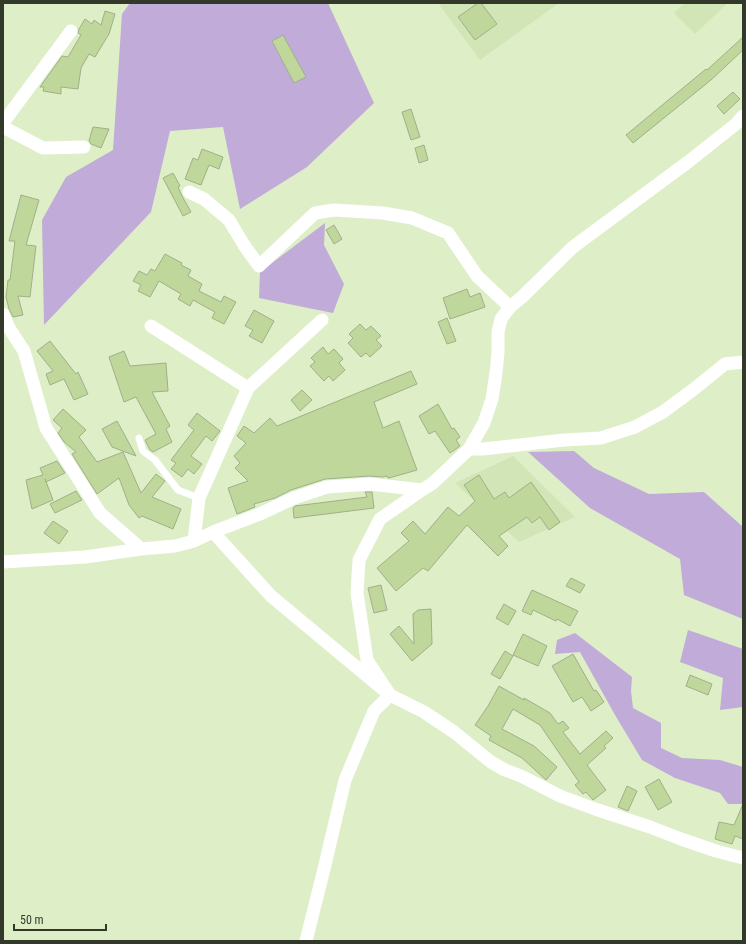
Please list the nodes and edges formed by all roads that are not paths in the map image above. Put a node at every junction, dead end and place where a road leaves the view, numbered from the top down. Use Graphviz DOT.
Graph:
graph roads {
  1 [pos="71,31"];
  2 [pos="743,116"];
  3 [pos="3,123"];
  4 [pos="3,127"];
  5 [pos="84,146"];
  6 [pos="189,192"];
  7 [pos="510,307"];
  8 [pos="3,314"];
  9 [pos="322,320"];
  10 [pos="151,326"];
  11 [pos="743,362"];
  12 [pos="248,388"];
  13 [pos="139,438"];
  14 [pos="469,449"];
  15 [pos="422,490"];
  16 [pos="199,498"];
  17 [pos="213,532"];
  18 [pos="194,541"];
  19 [pos="141,549"];
  20 [pos="3,562"];
  21 [pos="390,695"];
  22 [pos="743,858"];
  23 [pos="306,941"];
  1 -- 3 [label="street"];
  2 -- 7 [label="street"];
  4 -- 5 [label="street"];
  6 -- 7 [label="street"];
  7 -- 14 [label="street"];
  8 -- 19 [label="street"];
  9 -- 12 [label="street"];
  10 -- 12 [label="street"];
  11 -- 14 [label="street"];
  12 -- 16 [label="street"];
  13 -- 16 [label="lane"];
  14 -- 15 [label="street"];
  15 -- 17 [label="street"];
  15 -- 21 [label="street"];
  16 -- 18 [label="street"];
  17 -- 18 [label="street"];
  17 -- 21 [label="street"];
  18 -- 19 [label="street"];
  19 -- 20 [label="street"];
  21 -- 22 [label="street"];
  21 -- 23 [label="street"];
}
